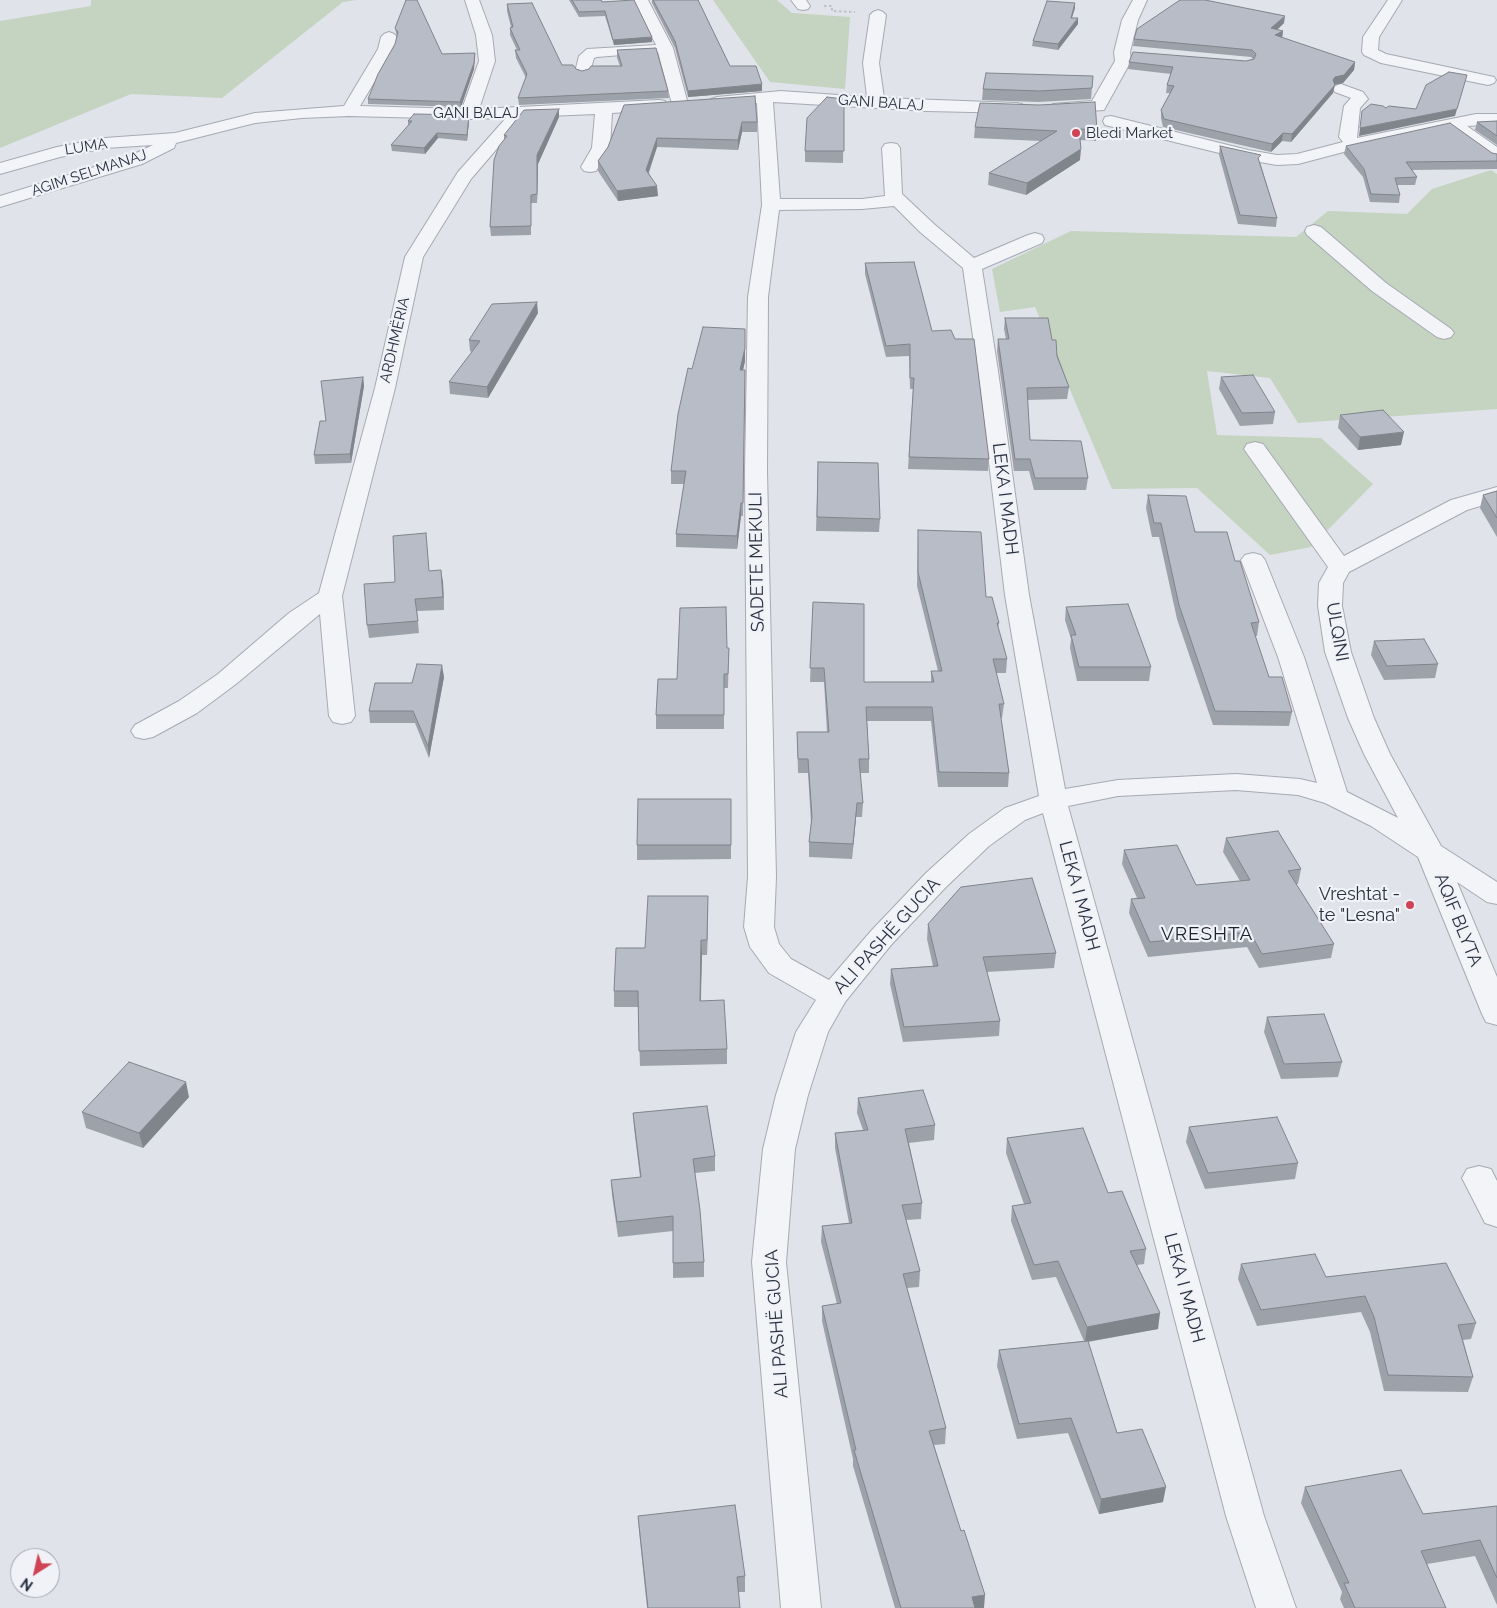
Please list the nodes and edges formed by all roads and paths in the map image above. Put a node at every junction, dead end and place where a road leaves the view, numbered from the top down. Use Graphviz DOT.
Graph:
graph roads {
  1 [pos="472,0"];
  2 [pos="641,0"];
  3 [pos="1140,0"];
  4 [pos="1395,0"];
  5 [pos="801,3"];
  6 [pos="878,15"];
  7 [pos="389,37"];
  8 [pos="665,48"];
  9 [pos="583,72"];
  10 [pos="1341,89"];
  11 [pos="1483,94"];
  12 [pos="770,97"];
  13 [pos="876,103"];
  14 [pos="680,104"];
  15 [pos="1029,108"];
  16 [pos="1047,108"];
  17 [pos="604,109"];
  18 [pos="349,111"];
  19 [pos="519,113"];
  20 [pos="469,114"];
  21 [pos="1497,119"];
  22 [pos="1111,121"];
  23 [pos="1454,125"];
  24 [pos="175,138"];
  25 [pos="1353,144"];
  26 [pos="890,148"];
  27 [pos="1497,155"];
  28 [pos="590,167"];
  29 [pos="0,169"];
  30 [pos="899,200"];
  31 [pos="0,202"];
  32 [pos="771,205"];
  33 [pos="1314,231"];
  34 [pos="1035,239"];
  35 [pos="972,266"];
  36 [pos="1444,333"];
  37 [pos="1255,449"];
  38 [pos="1497,494"];
  39 [pos="1253,560"];
  40 [pos="1340,567"];
  41 [pos="330,596"];
  42 [pos="342,716"];
  43 [pos="144,730"];
  44 [pos="1335,797"];
  45 [pos="1053,800"];
  46 [pos="1431,854"];
  47 [pos="1497,895"];
  48 [pos="832,996"];
  49 [pos="1497,1014"];
  50 [pos="1479,1178"];
  51 [pos="1497,1214"];
  52 [pos="800,1608"];
  53 [pos="1276,1608"];
  1 -- 20 [label="street"];
  2 -- 8 [label="street"];
  3 -- 16 [label="street"];
  4 -- 11 [label="street"];
  5 -- 6 [label="path"];
  6 -- 13 [label="street"];
  7 -- 18 [label="street"];
  8 -- 9 [label="street"];
  8 -- 14 [label="street"];
  10 -- 25 [label="street"];
  11 -- 21 [label="street"];
  11 -- 23 [label="street"];
  12 -- 13 [label="street, GANI BALAJ"];
  12 -- 14 [label="street, GANI BALAJ"];
  12 -- 32 [label="street, SADETE MEKULI"];
  13 -- 15 [label="street, GANI BALAJ"];
  14 -- 17 [label="street, GANI BALAJ"];
  17 -- 19 [label="street, GANI BALAJ"];
  17 -- 28 [label="street"];
  18 -- 20 [label="street, GANI BALAJ"];
  18 -- 24 [label="street, GANI BALAJ"];
  19 -- 20 [label="street, GANI BALAJ"];
  19 -- 41 [label="street, ARDHMËRIA"];
  22 -- 25 [label="street"];
  23 -- 25 [label="street"];
  23 -- 27 [label="street"];
  24 -- 29 [label="street, LUMA"];
  24 -- 31 [label="street, AGIM SELMANAJ"];
  26 -- 30 [label="street"];
  30 -- 32 [label="street"];
  30 -- 35 [label="street"];
  32 -- 48 [label="street, SADETE MEKULI"];
  33 -- 36 [label="street"];
  34 -- 35 [label="street"];
  35 -- 45 [label="street, LEKA I MADH"];
  37 -- 40 [label="street"];
  38 -- 40 [label="street"];
  39 -- 44 [label="street"];
  40 -- 46 [label="street, ULQINI"];
  41 -- 42 [label="street, ARDHMËRIA"];
  41 -- 43 [label="street"];
  44 -- 45 [label="street, ALI PASHË GUCIA"];
  44 -- 46 [label="street, ALI PASHË GUCIA"];
  45 -- 48 [label="street, ALI PASHË GUCIA"];
  45 -- 53 [label="street, LEKA I MADH"];
  46 -- 47 [label="street, ALI PASHË GUCIA"];
  46 -- 49 [label="street, AQIF BLYTA"];
  48 -- 52 [label="street, ALI PASHË GUCIA"];
  50 -- 51 [label="street"];
}
